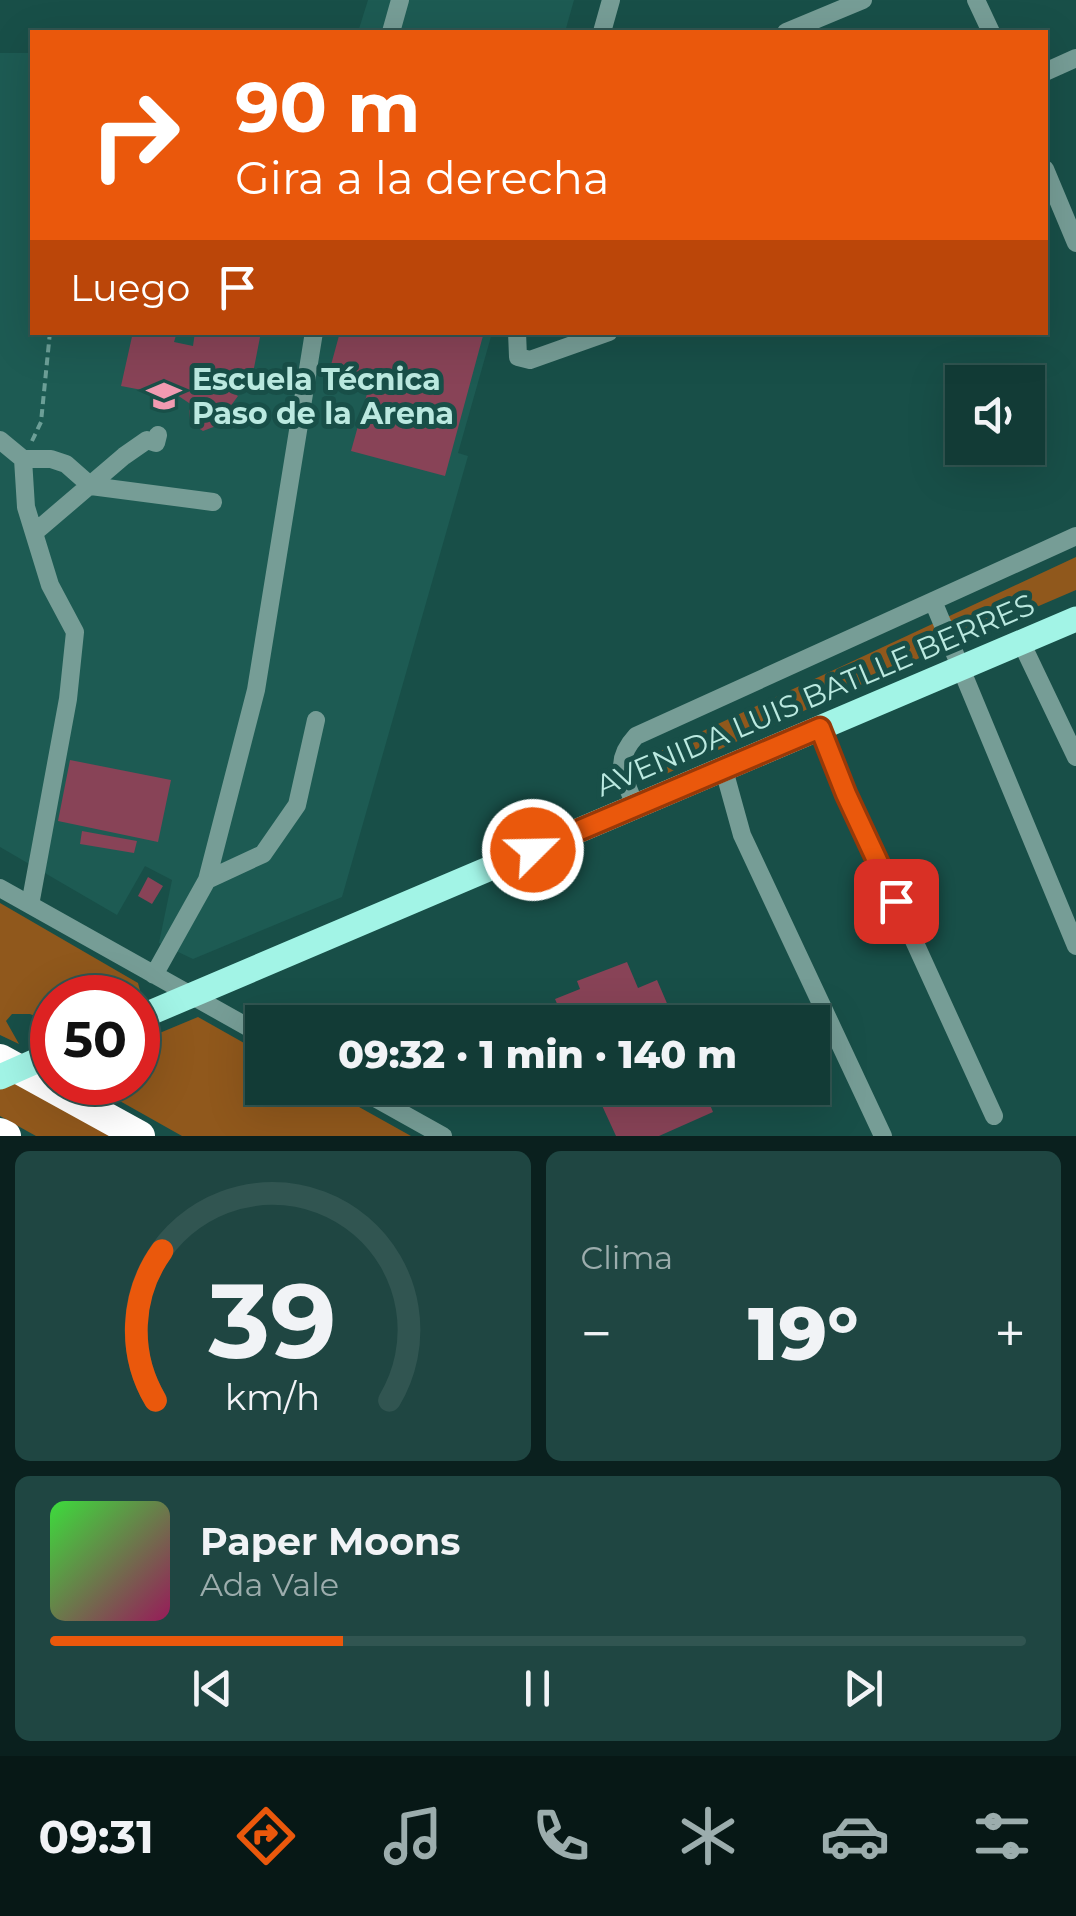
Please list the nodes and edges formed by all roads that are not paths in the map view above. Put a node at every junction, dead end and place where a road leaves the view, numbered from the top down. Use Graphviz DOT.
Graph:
graph roads {
  1 [pos="400,0"];
  2 [pos="611,0"];
  3 [pos="863,0"];
  4 [pos="976,0"];
  5 [pos="392,30"];
  6 [pos="603,30"];
  7 [pos="791,30"];
  8 [pos="990,30"];
  9 [pos="1076,58"];
  10 [pos="1048,71"];
  11 [pos="1048,176"];
  12 [pos="1076,243"];
  13 [pos="314,335"];
  14 [pos="516,335"];
  15 [pos="601,335"];
  16 [pos="158,436"];
  17 [pos="0,440"];
  18 [pos="24,458"];
  19 [pos="92,486"];
  20 [pos="213,502"];
  21 [pos="34,532"];
  22 [pos="1076,536"];
  23 [pos="933,601"];
  24 [pos="1076,619"];
  25 [pos="1021,642"];
  26 [pos="961,668"];
  27 [pos="316,720"];
  28 [pos="820,728"];
  29 [pos="1076,757"];
  30 [pos="724,770"];
  31 [pos="636,807"];
  32 [pos="207,880"];
  33 [pos="0,888"];
  34 [pos="30,905"];
  35 [pos="1076,946"];
  36 [pos="154,974"];
  37 [pos="192,995"];
  38 [pos="160,1009"];
  39 [pos="245,1025"];
  40 [pos="0,1059"];
  41 [pos="30,1064"];
  42 [pos="0,1077"];
  43 [pos="387,1105"];
  44 [pos="994,1116"];
  45 [pos="140,1136"];
  46 [pos="443,1136"];
  47 [pos="884,1136"];
  1 -- 5 [label="street"];
  2 -- 6 [label="street"];
  3 -- 7 [label="street"];
  4 -- 8 [label="street"];
  9 -- 10 [label="street"];
  11 -- 12 [label="street"];
  13 -- 32 [label="street"];
  14 -- 15 [label="street"];
  16 -- 19 [label="street"];
  17 -- 18 [label="street"];
  18 -- 19 [label="street"];
  18 -- 21 [label="street"];
  19 -- 20 [label="street"];
  19 -- 21 [label="street"];
  21 -- 34 [label="street"];
  22 -- 23 [label="street"];
  23 -- 26 [label="street"];
  23 -- 31 [label="street"];
  24 -- 25 [label="main road, AVENIDA LUIS BATLLE BERRES"];
  25 -- 26 [label="main road, AVENIDA LUIS BATLLE BERRES"];
  25 -- 29 [label="street"];
  26 -- 28 [label="main road, AVENIDA LUIS BATLLE BERRES"];
  26 -- 35 [label="street"];
  27 -- 32 [label="street"];
  28 -- 30 [label="main road, AVENIDA LUIS BATLLE BERRES"];
  28 -- 44 [label="street"];
  30 -- 31 [label="main road, AVENIDA LUIS BATLLE BERRES"];
  30 -- 47 [label="street"];
  31 -- 37 [label="main road, AVENIDA LUIS BATLLE BERRES"];
  32 -- 36 [label="street"];
  33 -- 34 [label="street"];
  34 -- 36 [label="street"];
  36 -- 37 [label="street"];
  37 -- 38 [label="main road, AVENIDA LUIS BATLLE BERRES"];
  37 -- 39 [label="street"];
  40 -- 45 [label="highway"];
  41 -- 42 [label="main road, bridge"];
  43 -- 46 [label="street"];
}
